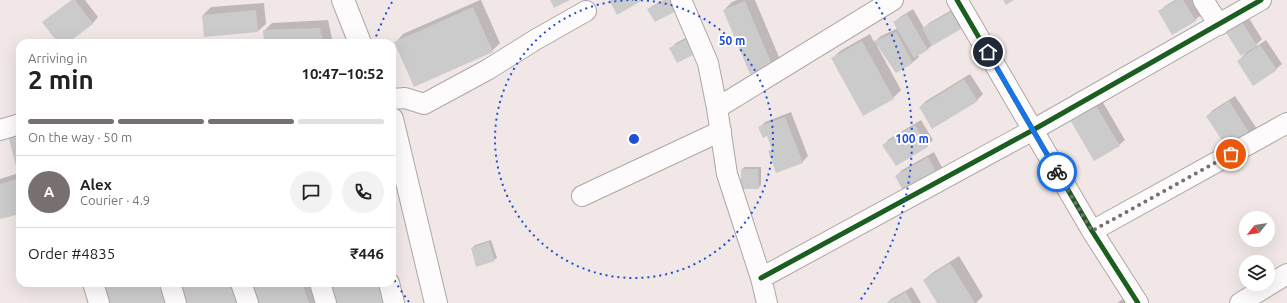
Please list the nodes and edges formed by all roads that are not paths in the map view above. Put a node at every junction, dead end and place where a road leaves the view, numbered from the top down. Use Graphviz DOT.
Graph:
graph roads {
  1 [pos="343,0"];
  2 [pos="681,0"];
  3 [pos="893,0"];
  4 [pos="957,0"];
  5 [pos="1203,0"];
  6 [pos="1261,0"];
  7 [pos="586,11"];
  8 [pos="1219,25"];
  9 [pos="358,39"];
  10 [pos="396,99"];
  11 [pos="717,108"];
  12 [pos="1287,123"];
  13 [pos="16,125"];
  14 [pos="0,130"];
  15 [pos="1033,130"];
  16 [pos="721,131"];
  17 [pos="396,136"];
  18 [pos="582,196"];
  19 [pos="1092,231"];
  20 [pos="1287,274"];
  21 [pos="761,278"];
  22 [pos="94,287"];
  23 [pos="171,287"];
  24 [pos="242,287"];
  25 [pos="321,287"];
  26 [pos="390,287"];
  27 [pos="99,303"];
  28 [pos="176,303"];
  29 [pos="248,303"];
  30 [pos="326,303"];
  31 [pos="394,303"];
  32 [pos="436,303"];
  33 [pos="767,303"];
  34 [pos="1138,303"];
  35 [pos="1240,303"];
  1 -- 9 [label="main road"];
  2 -- 11 [label="street"];
  3 -- 11 [label="street"];
  4 -- 15 [label="street"];
  5 -- 8 [label="street"];
  6 -- 8 [label="street"];
  7 -- 10 [label="street"];
  8 -- 15 [label="street"];
  11 -- 16 [label="street"];
  12 -- 19 [label="street"];
  13 -- 14 [label="street"];
  15 -- 19 [label="street"];
  15 -- 21 [label="street"];
  16 -- 18 [label="street"];
  16 -- 21 [label="street"];
  17 -- 32 [label="main road"];
  19 -- 34 [label="street"];
  20 -- 35 [label="street"];
  21 -- 33 [label="street"];
  22 -- 27 [label="street"];
  23 -- 28 [label="street"];
  24 -- 29 [label="street"];
  25 -- 30 [label="street"];
  26 -- 31 [label="street"];
}
